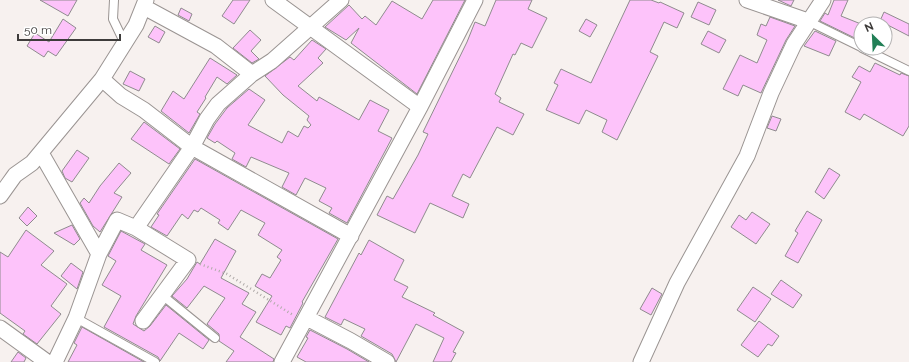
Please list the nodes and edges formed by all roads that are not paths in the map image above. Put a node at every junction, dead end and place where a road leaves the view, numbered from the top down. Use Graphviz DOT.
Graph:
graph roads {
  1 [pos="114,0"];
  2 [pos="273,0"];
  3 [pos="342,0"];
  4 [pos="475,0"];
  5 [pos="747,0"];
  6 [pos="823,0"];
  7 [pos="145,4"];
  8 [pos="808,21"];
  9 [pos="310,28"];
  10 [pos="125,44"];
  11 [pos="853,44"];
  12 [pos="878,56"];
  13 [pos="909,71"];
  14 [pos="252,74"];
  15 [pos="102,80"];
  16 [pos="420,107"];
  17 [pos="192,147"];
  18 [pos="41,153"];
  19 [pos="0,196"];
  20 [pos="136,228"];
  21 [pos="351,236"];
  22 [pos="99,254"];
  23 [pos="162,295"];
  24 [pos="76,318"];
  25 [pos="305,320"];
  26 [pos="143,321"];
  27 [pos="0,328"];
  28 [pos="215,338"];
  29 [pos="46,362"];
  30 [pos="55,362"];
  31 [pos="155,362"];
  32 [pos="282,362"];
  33 [pos="387,362"];
  34 [pos="641,362"];
  1 -- 10 [label="lane"];
  2 -- 9 [label="street"];
  3 -- 9 [label="street"];
  4 -- 16 [label="street"];
  5 -- 8 [label="street"];
  6 -- 8 [label="street"];
  7 -- 10 [label="street"];
  7 -- 14 [label="street"];
  8 -- 11 [label="lane"];
  8 -- 34 [label="street"];
  9 -- 14 [label="street"];
  9 -- 16 [label="street"];
  10 -- 15 [label="street"];
  12 -- 13 [label="lane"];
  14 -- 17 [label="street"];
  15 -- 17 [label="street"];
  15 -- 18 [label="street"];
  16 -- 21 [label="street"];
  17 -- 20 [label="street"];
  17 -- 21 [label="street"];
  18 -- 19 [label="street"];
  18 -- 22 [label="street"];
  20 -- 22 [label="street"];
  20 -- 23 [label="street"];
  21 -- 25 [label="street"];
  22 -- 24 [label="street"];
  23 -- 26 [label="street"];
  23 -- 28 [label="lane"];
  24 -- 30 [label="street"];
  24 -- 31 [label="lane"];
  25 -- 32 [label="street"];
  25 -- 33 [label="street"];
  27 -- 29 [label="street"];
}
